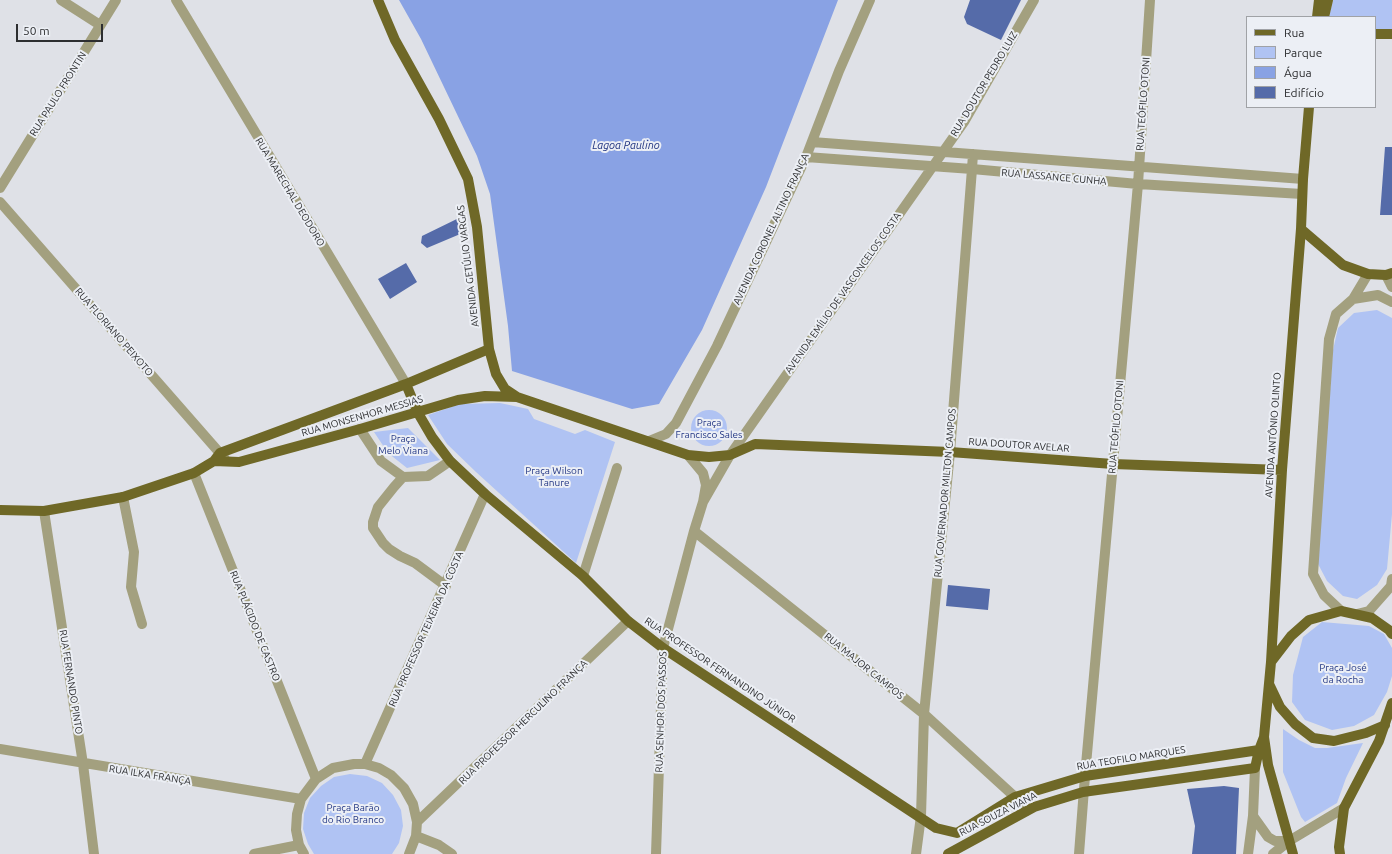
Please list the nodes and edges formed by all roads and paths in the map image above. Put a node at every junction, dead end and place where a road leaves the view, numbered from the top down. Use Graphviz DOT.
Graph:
graph roads {
  1 [pos="61,0"];
  2 [pos="116,0"];
  3 [pos="176,0"];
  4 [pos="378,0"];
  5 [pos="870,0"];
  6 [pos="1034,0"];
  7 [pos="1150,0"];
  8 [pos="1319,0"];
  9 [pos="1328,0"];
  10 [pos="1317,16"];
  11 [pos="1324,16"];
  12 [pos="100,25"];
  13 [pos="1376,34"];
  14 [pos="1392,34"];
  15 [pos="1309,108"];
  16 [pos="812,142"];
  17 [pos="942,152"];
  18 [pos="973,154"];
  19 [pos="806,156"];
  20 [pos="932,166"];
  21 [pos="1139,166"];
  22 [pos="972,169"];
  23 [pos="1303,179"];
  24 [pos="1138,184"];
  25 [pos="0,188"];
  26 [pos="1302,194"];
  27 [pos="0,202"];
  28 [pos="1301,229"];
  29 [pos="1368,274"];
  30 [pos="1389,274"];
  31 [pos="1392,288"];
  32 [pos="1353,298"];
  33 [pos="1392,302"];
  34 [pos="489,349"];
  35 [pos="406,384"];
  36 [pos="517,397"];
  37 [pos="418,413"];
  38 [pos="360,429"];
  39 [pos="649,441"];
  40 [pos="950,452"];
  41 [pos="688,454"];
  42 [pos="729,456"];
  43 [pos="217,457"];
  44 [pos="450,460"];
  45 [pos="227,462"];
  46 [pos="1113,464"];
  47 [pos="617,468"];
  48 [pos="1282,470"];
  49 [pos="194,473"];
  50 [pos="404,477"];
  51 [pos="486,494"];
  52 [pos="123,497"];
  53 [pos="703,502"];
  54 [pos="0,510"];
  55 [pos="44,511"];
  56 [pos="694,531"];
  57 [pos="583,576"];
  58 [pos="1392,579"];
  59 [pos="446,586"];
  60 [pos="1341,611"];
  61 [pos="1357,614"];
  62 [pos="628,622"];
  63 [pos="142,624"];
  64 [pos="1392,634"];
  65 [pos="663,648"];
  66 [pos="1271,662"];
  67 [pos="1269,684"];
  68 [pos="1392,703"];
  69 [pos="924,714"];
  70 [pos="1385,725"];
  71 [pos="1264,737"];
  72 [pos="0,750"];
  73 [pos="1259,750"];
  74 [pos="83,764"];
  75 [pos="365,764"];
  76 [pos="1255,768"];
  77 [pos="1084,776"];
  78 [pos="316,779"];
  79 [pos="1083,792"];
  80 [pos="1015,797"];
  81 [pos="301,799"];
  82 [pos="1344,808"];
  83 [pos="1026,811"];
  84 [pos="921,816"];
  85 [pos="1253,816"];
  86 [pos="417,822"];
  87 [pos="957,833"];
  88 [pos="416,836"];
  89 [pos="1290,841"];
  90 [pos="302,849"];
  91 [pos="94,854"];
  92 [pos="254,854"];
  93 [pos="409,854"];
  94 [pos="452,854"];
  95 [pos="656,854"];
  96 [pos="916,854"];
  97 [pos="948,854"];
  98 [pos="1079,854"];
  99 [pos="1248,854"];
  100 [pos="1273,854"];
  101 [pos="1292,854"];
  102 [pos="1340,854"];
  1 -- 12 [label="street"];
  2 -- 12 [label="street, RUA PAULO FRONTIN"];
  3 -- 35 [label="street, RUA MARECHAL DEODORO"];
  4 -- 34 [label="main road, AVENIDA GETÚLIO VARGAS"];
  5 -- 16 [label="street, AVENIDA CORONEL ALTINO FRANÇA"];
  6 -- 17 [label="street, RUA DOUTOR PEDRO LUIZ"];
  7 -- 21 [label="street, RUA TEÓFILO OTONI"];
  8 -- 10 [label="main road"];
  9 -- 11 [label="main road"];
  12 -- 25 [label="street, RUA PAULO FRONTIN"];
  13 -- 14 [label="main road"];
  15 -- 23 [label="main road, AVENIDA ANTÔNIO OLINTO"];
  16 -- 17 [label="street, RUA LASSANCE CUNHA"];
  16 -- 19 [label="street, AVENIDA CORONEL ALTINO FRANÇA"];
  17 -- 18 [label="street, RUA LASSANCE CUNHA"];
  17 -- 20 [label="street, RUA DOUTOR PEDRO LUIZ"];
  18 -- 21 [label="street, RUA LASSANCE CUNHA"];
  18 -- 22 [label="street, RUA GOVERNADOR MILTON CAMPOS"];
  19 -- 20 [label="street, RUA LASSANCE CUNHA"];
  19 -- 39 [label="street, AVENIDA CORONEL ALTINO FRANÇA"];
  20 -- 22 [label="street, RUA LASSANCE CUNHA"];
  20 -- 42 [label="street, AVENIDA EMÍLIO DE VASCONCELOS COSTA"];
  21 -- 23 [label="street, RUA LASSANCE CUNHA"];
  21 -- 24 [label="street, RUA TEÓFILO OTONI"];
  22 -- 24 [label="street, RUA LASSANCE CUNHA"];
  22 -- 40 [label="street, RUA GOVERNADOR MILTON CAMPOS"];
  23 -- 26 [label="main road, AVENIDA ANTÔNIO OLINTO"];
  24 -- 26 [label="street, RUA LASSANCE CUNHA"];
  24 -- 46 [label="street, RUA TEÓFILO OTONI"];
  26 -- 28 [label="main road, AVENIDA ANTÔNIO OLINTO"];
  27 -- 43 [label="street, RUA FLORIANO PEIXOTO"];
  28 -- 29 [label="main road"];
  28 -- 48 [label="main road, AVENIDA ANTÔNIO OLINTO"];
  29 -- 30 [label="main road"];
  29 -- 32 [label="street"];
  30 -- 31 [label="street"];
  32 -- 33 [label="street"];
  32 -- 60 [label="street"];
  34 -- 35 [label="main road, RUA MONSENHOR MESSIAS"];
  34 -- 36 [label="main road, AVENIDA GETÚLIO VARGAS"];
  35 -- 37 [label="main road, RUA PROFESSOR FERNANDINO JÚNIOR"];
  35 -- 43 [label="main road, RUA MONSENHOR MESSIAS"];
  36 -- 37 [label="main road, RUA MONSENHOR MESSIAS"];
  36 -- 39 [label="main road"];
  37 -- 38 [label="main road, RUA MONSENHOR MESSIAS"];
  37 -- 44 [label="main road, RUA PROFESSOR FERNANDINO JÚNIOR"];
  38 -- 45 [label="main road, RUA MONSENHOR MESSIAS"];
  38 -- 50 [label="street"];
  39 -- 41 [label="main road"];
  40 -- 42 [label="main road, RUA DOUTOR AVELAR"];
  40 -- 46 [label="main road, RUA DOUTOR AVELAR"];
  40 -- 69 [label="street, RUA GOVERNADOR MILTON CAMPOS"];
  41 -- 42 [label="main road"];
  41 -- 53 [label="street, RUA SENHOR DOS PASSOS"];
  42 -- 53 [label="street, RUA SENHOR DOS PASSOS"];
  43 -- 45 [label="street, RUA FLORIANO PEIXOTO"];
  43 -- 49 [label="main road, RUA MONSENHOR MESSIAS"];
  44 -- 50 [label="street"];
  44 -- 51 [label="main road, RUA PROFESSOR FERNANDINO JÚNIOR"];
  46 -- 48 [label="main road, RUA DOUTOR AVELAR"];
  46 -- 77 [label="street, RUA TEÓFILO OTONI"];
  47 -- 57 [label="street"];
  48 -- 66 [label="main road, AVENIDA ANTÔNIO OLINTO"];
  49 -- 52 [label="main road, RUA MONSENHOR MESSIAS"];
  49 -- 78 [label="street, RUA PLÁCIDO DE CASTRO"];
  50 -- 59 [label="street"];
  51 -- 57 [label="main road, RUA PROFESSOR FERNANDINO JÚNIOR"];
  51 -- 59 [label="street, RUA PROFESSOR TEIXEIRA DA COSTA"];
  52 -- 55 [label="main road, RUA MONSENHOR MESSIAS"];
  52 -- 63 [label="street"];
  53 -- 56 [label="street, RUA SENHOR DOS PASSOS"];
  54 -- 55 [label="main road, RUA MONSENHOR MESSIAS"];
  55 -- 74 [label="street, RUA FERNANDO PINTO"];
  56 -- 65 [label="street, RUA SENHOR DOS PASSOS"];
  56 -- 69 [label="street, RUA MAJOR CAMPOS"];
  57 -- 62 [label="main road, RUA PROFESSOR FERNANDINO JÚNIOR"];
  58 -- 61 [label="street"];
  59 -- 75 [label="street, RUA PROFESSOR TEIXEIRA DA COSTA"];
  60 -- 61 [label="main road"];
  60 -- 66 [label="main road"];
  61 -- 64 [label="main road"];
  62 -- 65 [label="main road, RUA PROFESSOR FERNANDINO JÚNIOR"];
  62 -- 86 [label="street, RUA PROFESSOR HERCULINO FRANÇA"];
  65 -- 84 [label="main road, RUA PROFESSOR FERNANDINO JÚNIOR"];
  65 -- 95 [label="street, RUA SENHOR DOS PASSOS"];
  66 -- 67 [label="main road, AVENIDA ANTÔNIO OLINTO"];
  67 -- 70 [label="main road"];
  67 -- 71 [label="main road, AVENIDA ANTÔNIO OLINTO"];
  68 -- 70 [label="main road"];
  69 -- 80 [label="street, RUA MAJOR CAMPOS"];
  69 -- 84 [label="street, RUA GOVERNADOR MILTON CAMPOS"];
  70 -- 82 [label="main road"];
  71 -- 73 [label="main road"];
  71 -- 89 [label="main road, AVENIDA ANTÔNIO OLINTO"];
  72 -- 74 [label="street, RUA ILKA FRANÇA"];
  73 -- 76 [label="main road"];
  73 -- 77 [label="main road, RUA TEOFILO MARQUES"];
  74 -- 81 [label="street, RUA ILKA FRANÇA"];
  74 -- 91 [label="street, RUA FERNANDO PINTO"];
  75 -- 78 [label="street"];
  75 -- 86 [label="street"];
  76 -- 79 [label="main road"];
  76 -- 85 [label="street"];
  77 -- 79 [label="street, RUA TEÓFILO OTONI"];
  77 -- 80 [label="main road, RUA TEOFILO MARQUES"];
  78 -- 81 [label="street"];
  79 -- 83 [label="main road, RUA SOUZA VIANA"];
  79 -- 98 [label="street, RUA TEÓFILO OTONI"];
  80 -- 83 [label="street, RUA MAJOR CAMPOS"];
  80 -- 87 [label="main road, RUA TEOFILO MARQUES"];
  81 -- 90 [label="street"];
  82 -- 89 [label="street"];
  82 -- 102 [label="main road"];
  83 -- 97 [label="main road, RUA SOUZA VIANA"];
  84 -- 87 [label="main road, RUA PROFESSOR FERNANDINO JÚNIOR"];
  84 -- 96 [label="street"];
  85 -- 89 [label="street"];
  85 -- 99 [label="street"];
  86 -- 88 [label="street"];
  88 -- 93 [label="street"];
  88 -- 94 [label="street"];
  89 -- 100 [label="street"];
  89 -- 101 [label="main road, AVENIDA ANTÔNIO OLINTO"];
  90 -- 92 [label="street"];
}
